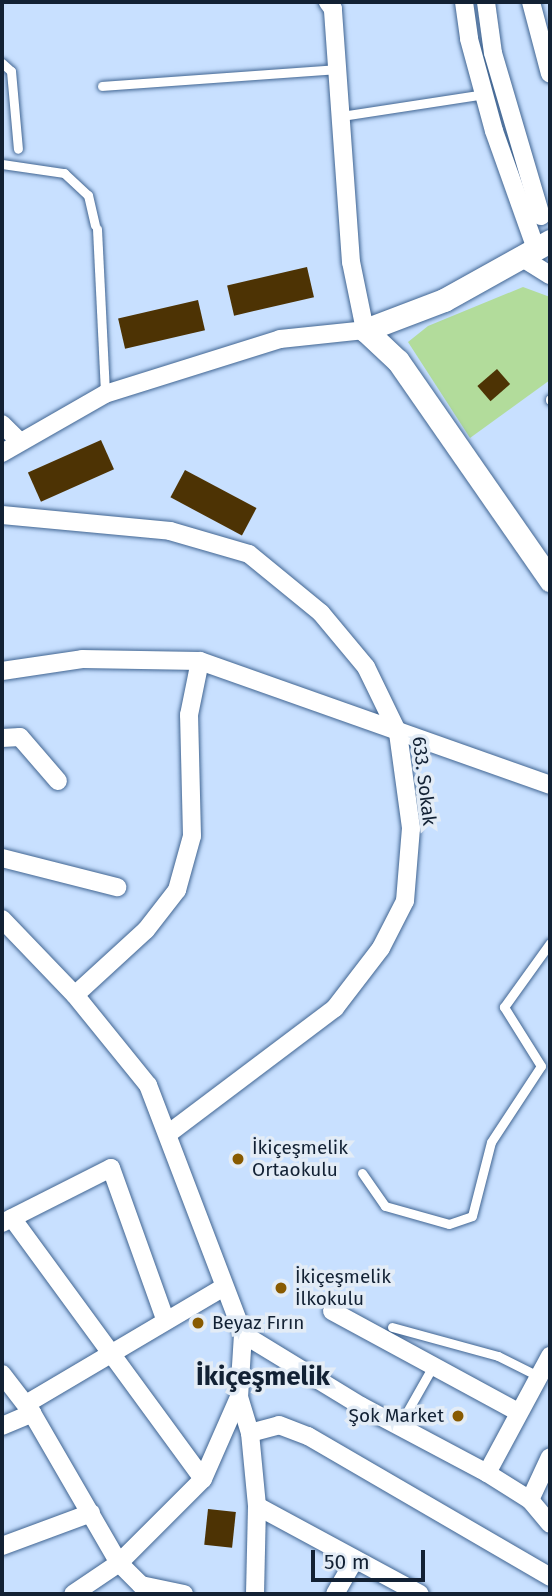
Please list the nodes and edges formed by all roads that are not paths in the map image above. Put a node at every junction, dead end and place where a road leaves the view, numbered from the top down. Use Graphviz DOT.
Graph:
graph roads {
  1 [pos="328,2"];
  2 [pos="464,2"];
  3 [pos="486,2"];
  4 [pos="531,2"];
  5 [pos="2,63"];
  6 [pos="337,69"];
  7 [pos="550,74"];
  8 [pos="102,86"];
  9 [pos="485,94"];
  10 [pos="341,116"];
  11 [pos="18,149"];
  12 [pos="2,164"];
  13 [pos="541,216"];
  14 [pos="536,249"];
  15 [pos="550,275"];
  16 [pos="365,330"];
  17 [pos="105,394"];
  18 [pos="2,424"];
  19 [pos="20,442"];
  20 [pos="2,453"];
  21 [pos="2,515"];
  22 [pos="550,580"];
  23 [pos="200,661"];
  24 [pos="2,671"];
  25 [pos="398,733"];
  26 [pos="2,738"];
  27 [pos="58,781"];
  28 [pos="550,785"];
  29 [pos="2,858"];
  30 [pos="117,887"];
  31 [pos="2,919"];
  32 [pos="550,943"];
  33 [pos="75,995"];
  34 [pos="168,1134"];
  35 [pos="362,1173"];
  36 [pos="7,1220"];
  37 [pos="225,1287"];
  38 [pos="332,1311"];
  39 [pos="166,1320"];
  40 [pos="392,1327"];
  41 [pos="243,1334"];
  42 [pos="113,1353"];
  43 [pos="433,1366"];
  44 [pos="546,1367"];
  45 [pos="2,1374"];
  46 [pos="239,1397"];
  47 [pos="29,1409"];
  48 [pos="518,1412"];
  49 [pos="2,1426"];
  50 [pos="399,1426"];
  51 [pos="250,1433"];
  52 [pos="550,1457"];
  53 [pos="487,1473"];
  54 [pos="203,1479"];
  55 [pos="530,1500"];
  56 [pos="257,1506"];
  57 [pos="91,1513"];
  58 [pos="550,1524"];
  59 [pos="2,1546"];
  60 [pos="355,1559"];
  61 [pos="119,1563"];
  62 [pos="550,1577"];
  63 [pos="258,1593"];
  64 [pos="73,1594"];
  65 [pos="184,1594"];
  66 [pos="335,1594"];
  67 [pos="420,1594"];
  1 -- 6 [label="street"];
  2 -- 9 [label="street"];
  3 -- 13 [label="street"];
  4 -- 7 [label="street"];
  5 -- 11 [label="lane"];
  6 -- 8 [label="lane"];
  6 -- 10 [label="street"];
  9 -- 10 [label="lane"];
  9 -- 14 [label="street"];
  10 -- 16 [label="street"];
  12 -- 17 [label="lane"];
  14 -- 15 [label="street"];
  14 -- 16 [label="street"];
  16 -- 17 [label="street"];
  16 -- 22 [label="street"];
  17 -- 19 [label="street"];
  18 -- 19 [label="street"];
  19 -- 20 [label="street"];
  21 -- 25 [label="street, 633. Sokak"];
  23 -- 24 [label="street"];
  23 -- 25 [label="street"];
  23 -- 33 [label="street"];
  25 -- 28 [label="street"];
  25 -- 34 [label="street, 633. Sokak"];
  26 -- 27 [label="street"];
  29 -- 30 [label="street"];
  31 -- 33 [label="street"];
  32 -- 35 [label="lane"];
  33 -- 34 [label="street"];
  34 -- 37 [label="street"];
  36 -- 39 [label="street"];
  36 -- 42 [label="street"];
  37 -- 39 [label="street"];
  37 -- 41 [label="street"];
  38 -- 43 [label="street"];
  39 -- 42 [label="street"];
  40 -- 44 [label="lane"];
  41 -- 46 [label="street"];
  41 -- 50 [label="street"];
  42 -- 47 [label="street"];
  42 -- 54 [label="street"];
  43 -- 48 [label="street"];
  43 -- 50 [label="lane"];
  44 -- 48 [label="street"];
  45 -- 47 [label="street"];
  46 -- 51 [label="street"];
  46 -- 54 [label="street"];
  47 -- 49 [label="street"];
  47 -- 57 [label="street"];
  48 -- 53 [label="street"];
  50 -- 53 [label="street"];
  51 -- 56 [label="street"];
  51 -- 62 [label="street"];
  52 -- 55 [label="street"];
  53 -- 55 [label="street"];
  54 -- 61 [label="street"];
  55 -- 58 [label="street"];
  56 -- 60 [label="street"];
  56 -- 63 [label="street"];
  57 -- 59 [label="street"];
  57 -- 61 [label="street"];
  60 -- 66 [label="street"];
  60 -- 67 [label="street"];
  61 -- 64 [label="street"];
  61 -- 65 [label="street"];
}
